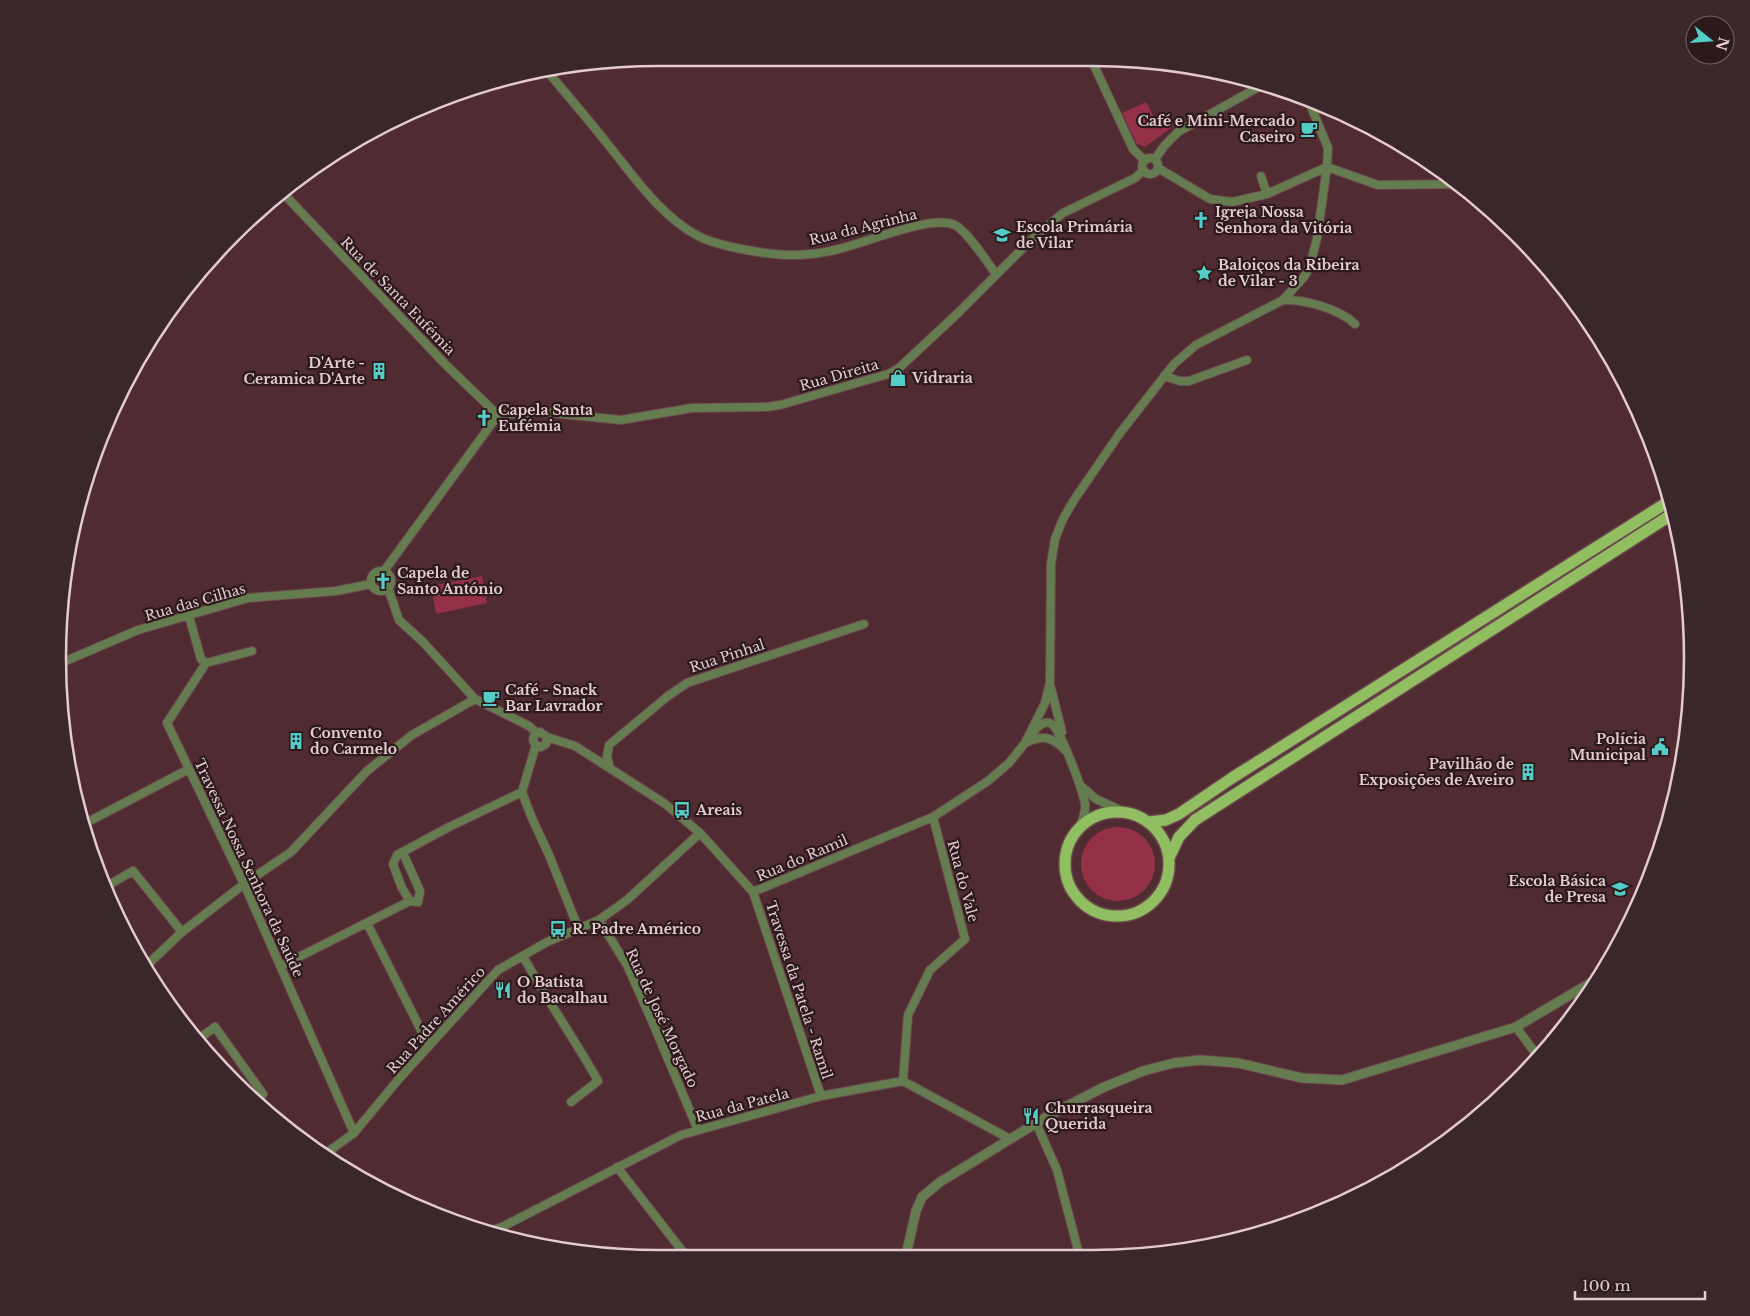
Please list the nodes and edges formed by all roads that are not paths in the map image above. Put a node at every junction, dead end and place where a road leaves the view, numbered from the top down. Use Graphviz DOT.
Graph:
graph roads {
  1 [pos="1093,66"];
  2 [pos="552,76"];
  3 [pos="1255,89"];
  4 [pos="1312,109"];
  5 [pos="1155,159"];
  6 [pos="1145,160"];
  7 [pos="1327,167"];
  8 [pos="1158,168"];
  9 [pos="1144,170"];
  10 [pos="1261,176"];
  11 [pos="1445,184"];
  12 [pos="1266,194"];
  13 [pos="287,198"];
  14 [pos="996,274"];
  15 [pos="1283,300"];
  16 [pos="1355,324"];
  17 [pos="1247,360"];
  18 [pos="1164,376"];
  19 [pos="498,415"];
  20 [pos="1664,505"];
  21 [pos="1667,518"];
  22 [pos="384,571"];
  23 [pos="371,584"];
  24 [pos="388,588"];
  25 [pos="189,616"];
  26 [pos="864,624"];
  27 [pos="252,651"];
  28 [pos="66,661"];
  29 [pos="206,663"];
  30 [pos="1050,683"];
  31 [pos="475,699"];
  32 [pos="537,733"];
  33 [pos="546,737"];
  34 [pos="1064,741"];
  35 [pos="1026,743"];
  36 [pos="536,745"];
  37 [pos="1067,752"];
  38 [pos="610,768"];
  39 [pos="189,769"];
  40 [pos="1081,786"];
  41 [pos="522,792"];
  42 [pos="1122,811"];
  43 [pos="933,817"];
  44 [pos="89,821"];
  45 [pos="1149,822"];
  46 [pos="1080,826"];
  47 [pos="700,832"];
  48 [pos="402,853"];
  49 [pos="1169,858"];
  50 [pos="111,884"];
  51 [pos="244,884"];
  52 [pos="753,892"];
  53 [pos="410,901"];
  54 [pos="599,920"];
  55 [pos="367,923"];
  56 [pos="579,930"];
  57 [pos="182,932"];
  58 [pos="523,956"];
  59 [pos="151,962"];
  60 [pos="281,966"];
  61 [pos="1584,987"];
  62 [pos="1516,1027"];
  63 [pos="203,1036"];
  64 [pos="429,1046"];
  65 [pos="1534,1051"];
  66 [pos="903,1082"];
  67 [pos="261,1096"];
  68 [pos="820,1096"];
  69 [pos="570,1102"];
  70 [pos="1036,1123"];
  71 [pos="698,1130"];
  72 [pos="354,1133"];
  73 [pos="1010,1139"];
  74 [pos="330,1151"];
  75 [pos="618,1167"];
  76 [pos="499,1228"];
  77 [pos="682,1250"];
  78 [pos="907,1250"];
  79 [pos="1079,1250"];
  1 -- 6 [label="street"];
  2 -- 14 [label="street, Rua da Agrinha"];
  3 -- 5 [label="street"];
  4 -- 7 [label="street"];
  5 -- 6 [label="street"];
  5 -- 8 [label="street"];
  6 -- 9 [label="street"];
  7 -- 11 [label="street"];
  7 -- 12 [label="street"];
  7 -- 15 [label="street"];
  8 -- 9 [label="street"];
  8 -- 12 [label="street"];
  9 -- 14 [label="street, Rua Direita"];
  10 -- 12 [label="street"];
  13 -- 19 [label="street, Rua de Santa Eufémia"];
  14 -- 19 [label="street, Rua Direita"];
  15 -- 16 [label="street"];
  15 -- 18 [label="street"];
  17 -- 18 [label="street"];
  18 -- 30 [label="street"];
  19 -- 22 [label="street"];
  20 -- 45 [label="main road"];
  21 -- 49 [label="main road"];
  22 -- 23 [label="street"];
  22 -- 24 [label="street"];
  23 -- 24 [label="street"];
  23 -- 25 [label="street, Rua das Cilhas"];
  24 -- 31 [label="street"];
  25 -- 28 [label="street, Rua das Cilhas"];
  25 -- 29 [label="street"];
  26 -- 38 [label="street, Rua Pinhal"];
  27 -- 29 [label="street"];
  29 -- 39 [label="street, Travessa Nossa Senhora da Saúde"];
  30 -- 34 [label="street"];
  30 -- 35 [label="street"];
  31 -- 32 [label="street"];
  31 -- 51 [label="street"];
  32 -- 33 [label="street"];
  32 -- 36 [label="street"];
  33 -- 36 [label="street"];
  33 -- 38 [label="street, Rua do Ramil"];
  34 -- 35 [label="street"];
  34 -- 37 [label="street"];
  35 -- 37 [label="street"];
  35 -- 43 [label="street, Rua do Ramil"];
  36 -- 41 [label="street"];
  37 -- 40 [label="street"];
  38 -- 47 [label="street, Rua do Ramil"];
  39 -- 44 [label="street"];
  39 -- 51 [label="street, Travessa Nossa Senhora da Saúde"];
  40 -- 42 [label="street"];
  40 -- 46 [label="street"];
  41 -- 48 [label="street"];
  41 -- 56 [label="street"];
  42 -- 45 [label="main road"];
  42 -- 46 [label="main road"];
  43 -- 52 [label="street, Rua do Ramil"];
  43 -- 66 [label="street, Rua do Vale"];
  45 -- 49 [label="main road"];
  46 -- 49 [label="main road"];
  47 -- 52 [label="street, Rua do Ramil"];
  47 -- 54 [label="street, Rua Padre Américo"];
  48 -- 53 [label="street"];
  48 -- 53 [label="street"];
  50 -- 57 [label="street"];
  51 -- 57 [label="street"];
  51 -- 60 [label="street, Travessa Nossa Senhora da Saúde"];
  52 -- 68 [label="street, Travessa da Patela - Ramil"];
  53 -- 55 [label="street"];
  54 -- 56 [label="street, Rua Padre Américo"];
  54 -- 71 [label="street, Rua de José Morgado"];
  55 -- 60 [label="street"];
  55 -- 64 [label="street"];
  56 -- 58 [label="street, Rua Padre Américo"];
  57 -- 59 [label="street"];
  58 -- 64 [label="street, Rua Padre Américo"];
  58 -- 69 [label="street"];
  60 -- 72 [label="street, Travessa Nossa Senhora da Saúde"];
  61 -- 62 [label="street"];
  62 -- 65 [label="street"];
  62 -- 70 [label="street"];
  63 -- 67 [label="street"];
  64 -- 72 [label="street, Rua Padre Américo"];
  66 -- 68 [label="street, Rua da Patela"];
  66 -- 73 [label="street"];
  68 -- 71 [label="street, Rua da Patela"];
  70 -- 73 [label="street"];
  70 -- 79 [label="street"];
  71 -- 75 [label="street, Rua da Patela"];
  72 -- 74 [label="street, Rua Padre Américo"];
  73 -- 78 [label="street"];
  75 -- 76 [label="street, Rua da Patela"];
  75 -- 77 [label="street"];
}
